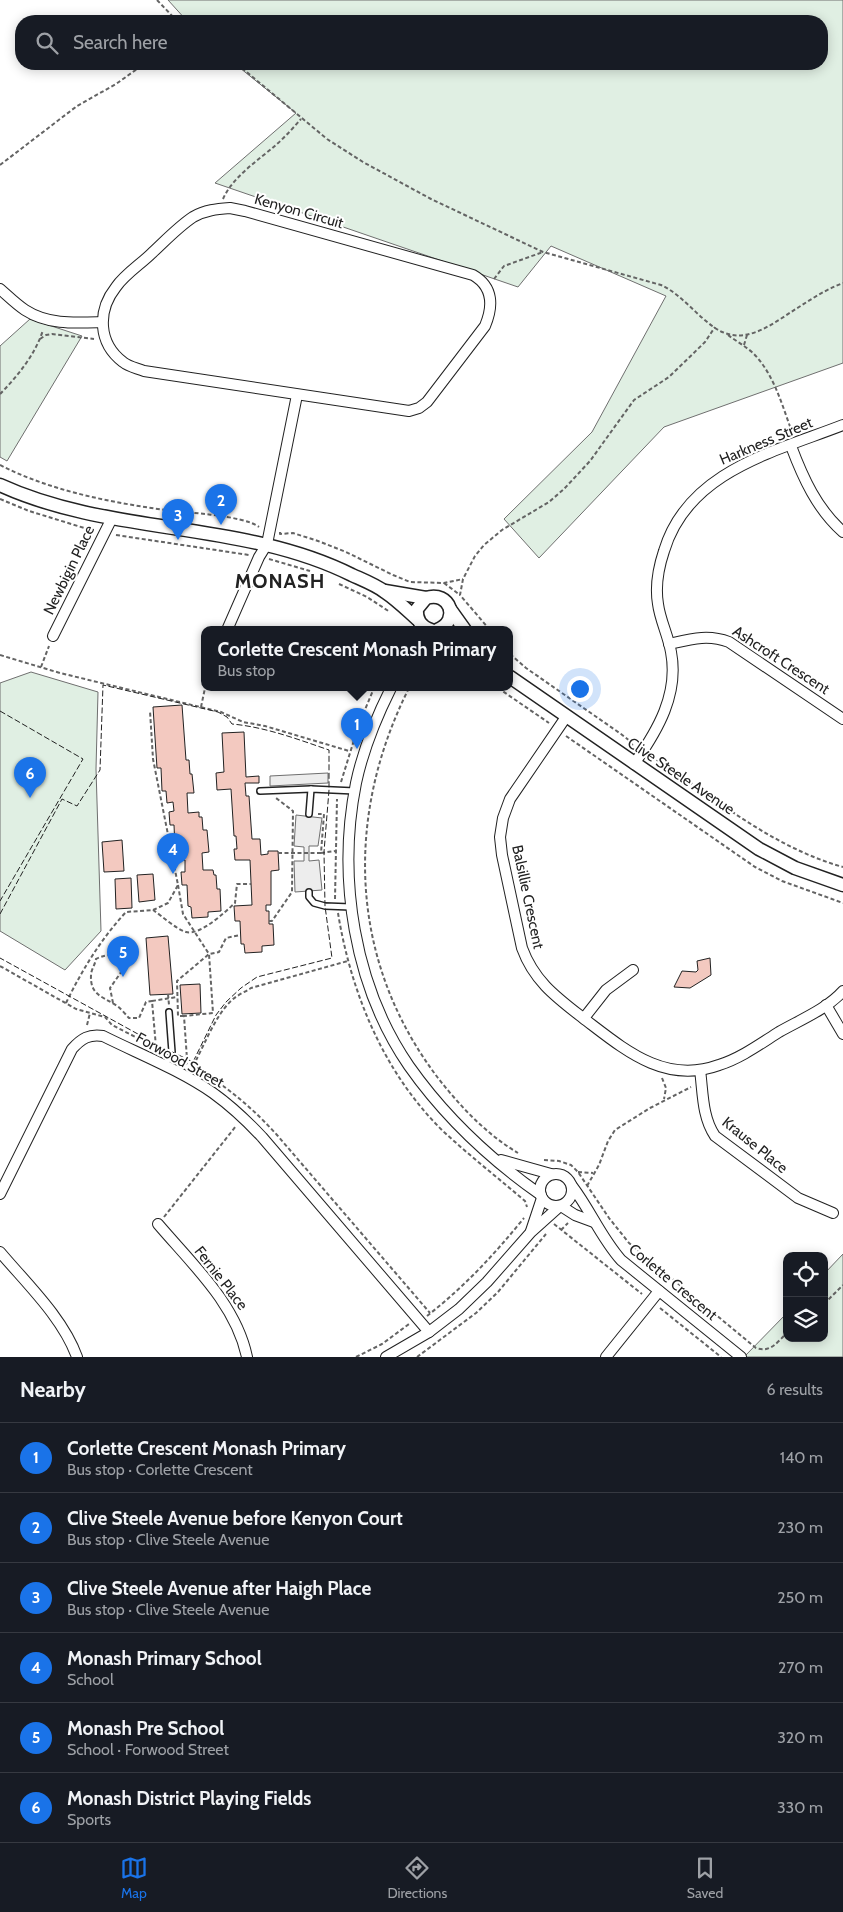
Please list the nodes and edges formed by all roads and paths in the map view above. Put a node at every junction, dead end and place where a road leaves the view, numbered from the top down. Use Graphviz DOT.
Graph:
graph roads {
  1 [pos="156,0"];
  2 [pos="171,15"];
  3 [pos="136,70"];
  4 [pos="244,70"];
  5 [pos="0,165"];
  6 [pos="542,252"];
  7 [pos="843,283"];
  8 [pos="491,284"];
  9 [pos="0,289"];
  10 [pos="102,322"];
  11 [pos="715,327"];
  12 [pos="728,335"];
  13 [pos="746,335"];
  14 [pos="40,339"];
  15 [pos="99,339"];
  16 [pos="744,346"];
  17 [pos="297,395"];
  18 [pos="843,426"];
  19 [pos="794,445"];
  20 [pos="0,465"];
  21 [pos="0,485"];
  22 [pos="0,499"];
  23 [pos="112,518"];
  24 [pos="261,529"];
  25 [pos="91,530"];
  26 [pos="279,530"];
  27 [pos="843,532"];
  28 [pos="113,534"];
  29 [pos="267,544"];
  30 [pos="247,554"];
  31 [pos="268,559"];
  32 [pos="312,572"];
  33 [pos="463,578"];
  34 [pos="334,581"];
  35 [pos="444,584"];
  36 [pos="385,591"];
  37 [pos="460,595"];
  38 [pos="426,598"];
  39 [pos="450,609"];
  40 [pos="396,616"];
  41 [pos="418,624"];
  42 [pos="228,626"];
  43 [pos="445,626"];
  44 [pos="462,626"];
  45 [pos="487,626"];
  46 [pos="54,636"];
  47 [pos="669,644"];
  48 [pos="0,655"];
  49 [pos="513,657"];
  50 [pos="41,667"];
  51 [pos="513,679"];
  52 [pos="204,691"];
  53 [pos="390,691"];
  54 [pos="407,691"];
  55 [pos="502,691"];
  56 [pos="200,707"];
  57 [pos="150,711"];
  58 [pos="566,717"];
  59 [pos="843,718"];
  60 [pos="551,725"];
  61 [pos="564,733"];
  62 [pos="634,749"];
  63 [pos="349,751"];
  64 [pos="650,755"];
  65 [pos="634,764"];
  66 [pos="311,789"];
  67 [pos="275,790"];
  68 [pos="260,791"];
  69 [pos="355,791"];
  70 [pos="309,814"];
  71 [pos="321,852"];
  72 [pos="335,852"];
  73 [pos="278,853"];
  74 [pos="292,853"];
  75 [pos="843,867"];
  76 [pos="251,884"];
  77 [pos="178,885"];
  78 [pos="843,885"];
  79 [pos="309,892"];
  80 [pos="843,903"];
  81 [pos="352,907"];
  82 [pos="153,910"];
  83 [pos="269,921"];
  84 [pos="194,932"];
  85 [pos="240,935"];
  86 [pos="209,954"];
  87 [pos="361,958"];
  88 [pos="633,970"];
  89 [pos="843,991"];
  90 [pos="178,997"];
  91 [pos="152,1001"];
  92 [pos="66,1003"];
  93 [pos="113,1003"];
  94 [pos="826,1005"];
  95 [pos="169,1012"];
  96 [pos="213,1014"];
  97 [pos="184,1016"];
  98 [pos="219,1017"];
  99 [pos="584,1018"];
  100 [pos="843,1034"];
  101 [pos="156,1047"];
  102 [pos="186,1062"];
  103 [pos="193,1066"];
  104 [pos="165,1067"];
  105 [pos="700,1070"];
  106 [pos="665,1075"];
  107 [pos="702,1082"];
  108 [pos="664,1101"];
  109 [pos="251,1107"];
  110 [pos="243,1118"];
  111 [pos="526,1156"];
  112 [pos="496,1158"];
  113 [pos="539,1160"];
  114 [pos="578,1172"];
  115 [pos="594,1173"];
  116 [pos="551,1174"];
  117 [pos="572,1186"];
  118 [pos="587,1186"];
  119 [pos="0,1194"];
  120 [pos="542,1196"];
  121 [pos="560,1206"];
  122 [pos="834,1213"];
  123 [pos="594,1222"];
  124 [pos="158,1224"];
  125 [pos="554,1224"];
  126 [pos="530,1232"];
  127 [pos="0,1252"];
  128 [pos="843,1285"];
  129 [pos="659,1291"];
  130 [pos="828,1300"];
  131 [pos="651,1301"];
  132 [pos="429,1332"];
  133 [pos="783,1337"];
  134 [pos="77,1357"];
  135 [pos="247,1357"];
  136 [pos="386,1357"];
  137 [pos="606,1357"];
  138 [pos="721,1357"];
  139 [pos="741,1357"];
  1 -- 2 [label="path"];
  3 -- 5 [label="path"];
  4 -- 6 [label="path"];
  6 -- 8 [label="path"];
  6 -- 11 [label="path"];
  7 -- 13 [label="path"];
  9 -- 10 [label="street"];
  10 -- 17 [label="street, Kenyon Circuit"];
  10 -- 17 [label="street, Kenyon Circuit"];
  11 -- 12 [label="path"];
  11 -- 33 [label="path"];
  12 -- 13 [label="path"];
  12 -- 16 [label="path"];
  13 -- 16 [label="path"];
  14 -- 15 [label="path"];
  16 -- 19 [label="path"];
  17 -- 29 [label="street"];
  18 -- 19 [label="street, Harkness Street"];
  19 -- 27 [label="street"];
  19 -- 47 [label="street, Harkness Street"];
  20 -- 24 [label="path"];
  21 -- 23 [label="street"];
  22 -- 25 [label="path"];
  23 -- 29 [label="street"];
  23 -- 46 [label="street, Newbigin Place"];
  26 -- 35 [label="path"];
  28 -- 30 [label="path"];
  29 -- 36 [label="street"];
  29 -- 42 [label="street"];
  31 -- 32 [label="path"];
  33 -- 35 [label="path"];
  33 -- 37 [label="path"];
  34 -- 40 [label="path"];
  35 -- 37 [label="path"];
  36 -- 38 [label="street"];
  36 -- 41 [label="street"];
  37 -- 45 [label="path"];
  38 -- 39 [label="street"];
  38 -- 41 [label="street"];
  39 -- 43 [label="street"];
  39 -- 44 [label="street"];
  46 -- 50 [label="path"];
  47 -- 59 [label="street, Ashcroft Crescent"];
  47 -- 65 [label="street, Harkness Street"];
  48 -- 50 [label="path"];
  49 -- 62 [label="path"];
  50 -- 56 [label="path"];
  51 -- 58 [label="street, Clive Steele Avenue"];
  52 -- 56 [label="path"];
  53 -- 69 [label="street"];
  54 -- 111 [label="path"];
  55 -- 60 [label="path"];
  56 -- 63 [label="path"];
  57 -- 77 [label="path"];
  58 -- 65 [label="street, Clive Steele Avenue"];
  58 -- 99 [label="street, Balsillie Crescent"];
  61 -- 80 [label="path"];
  64 -- 75 [label="path"];
  65 -- 78 [label="street, Clive Steele Avenue"];
  66 -- 67 [label="lane"];
  66 -- 69 [label="lane"];
  66 -- 70 [label="lane"];
  67 -- 68 [label="lane"];
  67 -- 74 [label="path"];
  69 -- 81 [label="street"];
  70 -- 71 [label="path"];
  71 -- 72 [label="path"];
  71 -- 74 [label="path"];
  73 -- 74 [label="path"];
  74 -- 83 [label="path"];
  76 -- 84 [label="path"];
  77 -- 82 [label="path"];
  77 -- 84 [label="path"];
  79 -- 81 [label="lane"];
  81 -- 87 [label="street"];
  82 -- 84 [label="path"];
  82 -- 92 [label="path"];
  84 -- 86 [label="path"];
  85 -- 86 [label="path"];
  86 -- 90 [label="path"];
  86 -- 96 [label="path"];
  87 -- 98 [label="path"];
  87 -- 112 [label="street"];
  88 -- 99 [label="street"];
  89 -- 94 [label="street, Balsillie Crescent"];
  90 -- 91 [label="path"];
  90 -- 97 [label="path"];
  91 -- 93 [label="path"];
  91 -- 101 [label="path"];
  93 -- 93 [label="path"];
  94 -- 100 [label="street"];
  94 -- 105 [label="street, Balsillie Crescent"];
  95 -- 104 [label="lane"];
  96 -- 97 [label="path"];
  96 -- 98 [label="path"];
  97 -- 102 [label="path"];
  98 -- 103 [label="path"];
  99 -- 105 [label="street, Balsillie Crescent"];
  104 -- 110 [label="street, Forwood Street"];
  104 -- 119 [label="street, Forwood Street"];
  105 -- 107 [label="street, Krause Place"];
  106 -- 108 [label="path"];
  107 -- 108 [label="path"];
  107 -- 122 [label="street, Krause Place"];
  108 -- 115 [label="path"];
  109 -- 110 [label="path"];
  110 -- 124 [label="path"];
  110 -- 132 [label="street, Forwood Street"];
  112 -- 116 [label="street"];
  112 -- 120 [label="street"];
  113 -- 114 [label="path"];
  114 -- 115 [label="path"];
  114 -- 118 [label="path"];
  115 -- 118 [label="path"];
  116 -- 117 [label="street"];
  116 -- 120 [label="street"];
  117 -- 121 [label="street"];
  117 -- 123 [label="street, Corlette Crescent"];
  118 -- 133 [label="path"];
  120 -- 121 [label="street"];
  120 -- 126 [label="street"];
  121 -- 123 [label="street"];
  121 -- 126 [label="street"];
  123 -- 129 [label="street, Corlette Crescent"];
  124 -- 135 [label="street, Fernie Place"];
  125 -- 131 [label="path"];
  126 -- 132 [label="street"];
  127 -- 134 [label="street"];
  128 -- 130 [label="path"];
  129 -- 131 [label="street"];
  129 -- 139 [label="street, Corlette Crescent"];
  131 -- 137 [label="street"];
  131 -- 138 [label="path"];
  132 -- 136 [label="street"];
}
